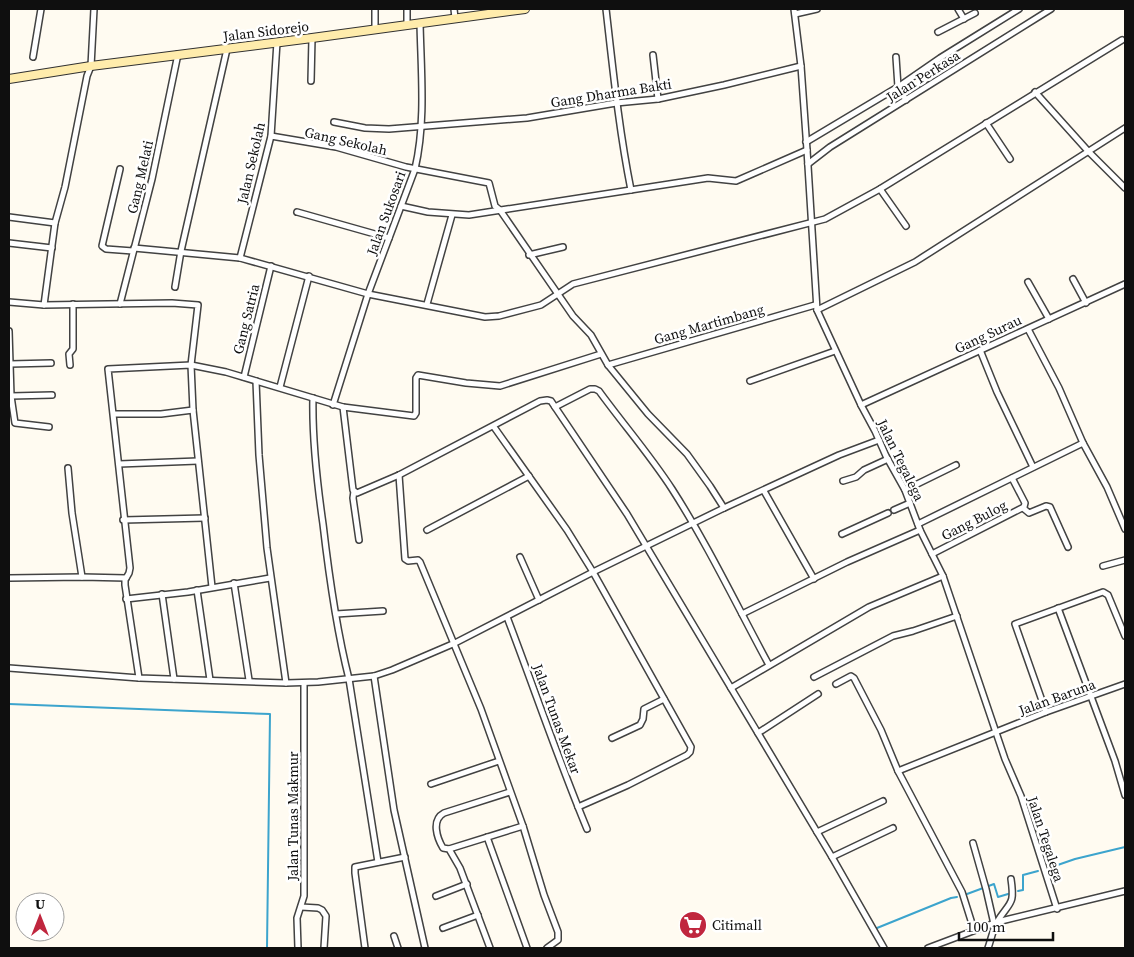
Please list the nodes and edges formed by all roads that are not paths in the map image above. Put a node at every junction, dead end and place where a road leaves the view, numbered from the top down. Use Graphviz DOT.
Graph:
graph roads {
  1 [pos="40,9"];
  2 [pos="94,9"];
  3 [pos="375,9"];
  4 [pos="407,9"];
  5 [pos="454,9"];
  6 [pos="525,9"];
  7 [pos="606,9"];
  8 [pos="817,9"];
  9 [pos="958,9"];
  10 [pos="1019,9"];
  11 [pos="1049,9"];
  12 [pos="794,11"];
  13 [pos="975,13"];
  14 [pos="455,18"];
  15 [pos="964,19"];
  16 [pos="420,23"];
  17 [pos="408,24"];
  18 [pos="375,29"];
  19 [pos="938,32"];
  20 [pos="312,38"];
  21 [pos="1122,40"];
  22 [pos="276,42"];
  23 [pos="226,49"];
  24 [pos="178,54"];
  25 [pos="654,56"];
  26 [pos="34,57"];
  27 [pos="896,57"];
  28 [pos="91,66"];
  29 [pos="801,66"];
  30 [pos="9,79"];
  31 [pos="311,81"];
  32 [pos="898,88"];
  33 [pos="1036,92"];
  34 [pos="658,98"];
  35 [pos="906,100"];
  36 [pos="616,103"];
  37 [pos="334,122"];
  38 [pos="986,123"];
  39 [pos="421,127"];
  40 [pos="1125,128"];
  41 [pos="271,136"];
  42 [pos="806,142"];
  43 [pos="807,150"];
  44 [pos="1088,152"];
  45 [pos="1010,159"];
  46 [pos="808,164"];
  47 [pos="120,169"];
  48 [pos="415,169"];
  49 [pos="1125,188"];
  50 [pos="880,189"];
  51 [pos="631,190"];
  52 [pos="401,206"];
  53 [pos="500,210"];
  54 [pos="297,212"];
  55 [pos="452,215"];
  56 [pos="9,217"];
  57 [pos="55,223"];
  58 [pos="811,223"];
  59 [pos="906,226"];
  60 [pos="389,238"];
  61 [pos="9,243"];
  62 [pos="563,247"];
  63 [pos="52,248"];
  64 [pos="134,249"];
  65 [pos="181,251"];
  66 [pos="529,255"];
  67 [pos="240,258"];
  68 [pos="271,266"];
  69 [pos="309,276"];
  70 [pos="1073,279"];
  71 [pos="1028,282"];
  72 [pos="1125,284"];
  73 [pos="175,287"];
  74 [pos="368,294"];
  75 [pos="557,294"];
  76 [pos="9,302"];
  77 [pos="1086,303"];
  78 [pos="73,304"];
  79 [pos="120,304"];
  80 [pos="427,304"];
  81 [pos="44,305"];
  82 [pos="816,307"];
  83 [pos="1049,319"];
  84 [pos="1028,328"];
  85 [pos="9,331"];
  86 [pos="980,350"];
  87 [pos="835,351"];
  88 [pos="601,354"];
  89 [pos="10,364"];
  90 [pos="51,364"];
  91 [pos="70,364"];
  92 [pos="190,365"];
  93 [pos="608,366"];
  94 [pos="244,377"];
  95 [pos="256,381"];
  96 [pos="750,381"];
  97 [pos="280,387"];
  98 [pos="52,395"];
  99 [pos="11,396"];
  100 [pos="313,398"];
  101 [pos="333,405"];
  102 [pos="861,405"];
  103 [pos="343,407"];
  104 [pos="555,407"];
  105 [pos="193,410"];
  106 [pos="114,414"];
  107 [pos="494,426"];
  108 [pos="49,427"];
  109 [pos="879,440"];
  110 [pos="1083,443"];
  111 [pos="888,459"];
  112 [pos="198,462"];
  113 [pos="118,464"];
  114 [pos="956,465"];
  115 [pos="1033,467"];
  116 [pos="68,468"];
  117 [pos="399,475"];
  118 [pos="528,476"];
  119 [pos="1012,478"];
  120 [pos="843,481"];
  121 [pos="904,490"];
  122 [pos="354,491"];
  123 [pos="764,491"];
  124 [pos="910,502"];
  125 [pos="724,508"];
  126 [pos="1023,508"];
  127 [pos="894,510"];
  128 [pos="888,513"];
  129 [pos="205,518"];
  130 [pos="123,520"];
  131 [pos="918,524"];
  132 [pos="693,525"];
  133 [pos="1125,529"];
  134 [pos="426,530"];
  135 [pos="920,530"];
  136 [pos="842,534"];
  137 [pos="359,540"];
  138 [pos="647,546"];
  139 [pos="1068,546"];
  140 [pos="932,554"];
  141 [pos="520,557"];
  142 [pos="1125,560"];
  143 [pos="1103,566"];
  144 [pos="593,572"];
  145 [pos="943,576"];
  146 [pos="82,577"];
  147 [pos="9,578"];
  148 [pos="126,578"];
  149 [pos="270,578"];
  150 [pos="814,579"];
  151 [pos="234,583"];
  152 [pos="212,587"];
  153 [pos="197,590"];
  154 [pos="162,594"];
  155 [pos="126,599"];
  156 [pos="539,600"];
  157 [pos="1058,608"];
  158 [pos="382,611"];
  159 [pos="336,614"];
  160 [pos="742,614"];
  161 [pos="957,616"];
  162 [pos="507,617"];
  163 [pos="1125,636"];
  164 [pos="454,643"];
  165 [pos="770,665"];
  166 [pos="9,668"];
  167 [pos="374,676"];
  168 [pos="814,677"];
  169 [pos="138,678"];
  170 [pos="174,679"];
  171 [pos="350,679"];
  172 [pos="210,680"];
  173 [pos="249,680"];
  174 [pos="304,682"];
  175 [pos="286,683"];
  176 [pos="836,684"];
  177 [pos="1125,684"];
  178 [pos="731,688"];
  179 [pos="818,694"];
  180 [pos="1091,696"];
  181 [pos="664,699"];
  182 [pos="1046,712"];
  183 [pos="996,732"];
  184 [pos="758,733"];
  185 [pos="612,738"];
  186 [pos="499,760"];
  187 [pos="898,772"];
  188 [pos="431,784"];
  189 [pos="510,792"];
  190 [pos="1125,796"];
  191 [pos="883,801"];
  192 [pos="578,807"];
  193 [pos="523,826"];
  194 [pos="893,828"];
  195 [pos="587,829"];
  196 [pos="817,832"];
  197 [pos="487,837"];
  198 [pos="972,843"];
  199 [pos="449,849"];
  200 [pos="405,857"];
  201 [pos="832,857"];
  202 [pos="378,862"];
  203 [pos="1011,878"];
  204 [pos="467,884"];
  205 [pos="1125,891"];
  206 [pos="436,896"];
  207 [pos="301,907"];
  208 [pos="1057,909"];
  209 [pos="478,915"];
  210 [pos="995,923"];
  211 [pos="443,928"];
  212 [pos="974,930"];
  213 [pos="394,936"];
  214 [pos="298,948"];
  215 [pos="324,948"];
  216 [pos="365,948"];
  217 [pos="398,948"];
  218 [pos="425,948"];
  219 [pos="490,948"];
  220 [pos="527,948"];
  221 [pos="546,948"];
  222 [pos="884,948"];
  223 [pos="928,948"];
  224 [pos="988,948"];
  1 -- 26 [label="street"];
  2 -- 28 [label="street"];
  3 -- 18 [label="street"];
  4 -- 17 [label="street"];
  5 -- 14 [label="street"];
  6 -- 14 [label="street, Jalan Sidorejo"];
  7 -- 36 [label="street"];
  8 -- 12 [label="street"];
  9 -- 15 [label="street"];
  10 -- 32 [label="street"];
  11 -- 35 [label="street, Jalan Perkasa"];
  12 -- 29 [label="street, Jalan Tegalega"];
  13 -- 15 [label="street"];
  14 -- 16 [label="street, Jalan Sidorejo"];
  15 -- 19 [label="street"];
  16 -- 17 [label="street, Jalan Sidorejo"];
  16 -- 39 [label="street, Jalan Sukosari"];
  17 -- 18 [label="street, Jalan Sidorejo"];
  18 -- 20 [label="street, Jalan Sidorejo"];
  20 -- 22 [label="street, Jalan Sidorejo"];
  20 -- 31 [label="street"];
  21 -- 33 [label="street"];
  22 -- 23 [label="street, Jalan Sidorejo"];
  22 -- 41 [label="street, Jalan Sekolah"];
  23 -- 24 [label="street, Jalan Sidorejo"];
  23 -- 65 [label="street"];
  24 -- 28 [label="street, Jalan Sidorejo"];
  24 -- 64 [label="street, Gang Melati"];
  25 -- 34 [label="street"];
  27 -- 32 [label="street"];
  28 -- 30 [label="street, Jalan Sidorejo"];
  28 -- 57 [label="street"];
  29 -- 34 [label="street, Gang Dharma Bakti"];
  29 -- 42 [label="street, Jalan Tegalega"];
  32 -- 35 [label="street"];
  32 -- 42 [label="street"];
  33 -- 38 [label="street"];
  33 -- 44 [label="street"];
  34 -- 36 [label="street, Gang Dharma Bakti"];
  35 -- 46 [label="street, Jalan Perkasa"];
  36 -- 39 [label="street, Gang Dharma Bakti"];
  36 -- 51 [label="street"];
  37 -- 39 [label="street, Gang Dharma Bakti"];
  38 -- 45 [label="street"];
  38 -- 50 [label="street"];
  39 -- 48 [label="street, Jalan Sukosari"];
  40 -- 44 [label="street, Gang Martimbang"];
  41 -- 48 [label="street, Gang Sekolah"];
  41 -- 67 [label="street, Jalan Sekolah"];
  42 -- 43 [label="street, Jalan Tegalega"];
  43 -- 46 [label="street, Jalan Tegalega"];
  43 -- 51 [label="street"];
  44 -- 49 [label="street"];
  44 -- 82 [label="street, Gang Martimbang"];
  46 -- 58 [label="street, Jalan Tegalega"];
  47 -- 64 [label="street"];
  48 -- 52 [label="street, Jalan Sukosari"];
  48 -- 53 [label="street, Gang Sekolah"];
  50 -- 58 [label="street"];
  50 -- 59 [label="street"];
  51 -- 53 [label="street"];
  52 -- 55 [label="street"];
  52 -- 60 [label="street, Jalan Sukosari"];
  53 -- 55 [label="street"];
  53 -- 66 [label="street"];
  54 -- 60 [label="street"];
  55 -- 80 [label="street"];
  56 -- 57 [label="street"];
  57 -- 63 [label="street"];
  58 -- 75 [label="street"];
  58 -- 82 [label="street, Jalan Tegalega"];
  60 -- 74 [label="street, Jalan Sukosari"];
  61 -- 63 [label="street"];
  62 -- 66 [label="street"];
  63 -- 81 [label="street"];
  64 -- 65 [label="street"];
  64 -- 79 [label="street, Gang Melati"];
  65 -- 67 [label="street"];
  65 -- 73 [label="street"];
  66 -- 75 [label="street"];
  67 -- 68 [label="street"];
  68 -- 69 [label="street"];
  68 -- 94 [label="street, Gang Satria"];
  69 -- 74 [label="street"];
  69 -- 97 [label="street"];
  70 -- 77 [label="street"];
  71 -- 83 [label="street"];
  72 -- 77 [label="street, Gang Surau"];
  74 -- 80 [label="street"];
  74 -- 101 [label="street, Jalan Sukosari"];
  75 -- 80 [label="street"];
  75 -- 88 [label="street"];
  76 -- 81 [label="street"];
  77 -- 83 [label="street, Gang Surau"];
  78 -- 79 [label="street"];
  78 -- 81 [label="street"];
  78 -- 91 [label="street"];
  79 -- 92 [label="street"];
  82 -- 87 [label="street, Jalan Tegalega"];
  82 -- 93 [label="street, Gang Martimbang"];
  83 -- 84 [label="street, Gang Surau"];
  84 -- 86 [label="street, Gang Surau"];
  84 -- 110 [label="street"];
  85 -- 89 [label="street"];
  86 -- 102 [label="street, Gang Surau"];
  86 -- 115 [label="street"];
  87 -- 96 [label="street"];
  87 -- 102 [label="street, Jalan Tegalega"];
  88 -- 93 [label="street"];
  88 -- 103 [label="street"];
  89 -- 90 [label="street"];
  89 -- 99 [label="street"];
  92 -- 94 [label="street"];
  92 -- 105 [label="street"];
  92 -- 106 [label="street"];
  93 -- 125 [label="street"];
  94 -- 95 [label="street"];
  95 -- 97 [label="street"];
  95 -- 149 [label="street"];
  97 -- 100 [label="street"];
  98 -- 99 [label="street"];
  99 -- 108 [label="street"];
  100 -- 101 [label="street"];
  100 -- 159 [label="street"];
  101 -- 103 [label="street"];
  102 -- 109 [label="street, Jalan Tegalega"];
  103 -- 122 [label="street"];
  104 -- 107 [label="street"];
  104 -- 132 [label="street"];
  104 -- 138 [label="street"];
  105 -- 106 [label="street"];
  105 -- 112 [label="street"];
  106 -- 113 [label="street"];
  107 -- 117 [label="street"];
  107 -- 118 [label="street"];
  109 -- 111 [label="street, Jalan Tegalega"];
  109 -- 123 [label="street"];
  110 -- 115 [label="street"];
  110 -- 133 [label="street"];
  111 -- 120 [label="street"];
  111 -- 121 [label="street, Jalan Tegalega"];
  112 -- 113 [label="street"];
  112 -- 129 [label="street"];
  113 -- 130 [label="street"];
  114 -- 121 [label="street"];
  115 -- 119 [label="street"];
  116 -- 146 [label="street"];
  117 -- 122 [label="street"];
  117 -- 164 [label="street"];
  118 -- 134 [label="street"];
  118 -- 144 [label="street"];
  119 -- 126 [label="street, Gang Bulog"];
  119 -- 131 [label="street"];
  121 -- 124 [label="street, Jalan Tegalega"];
  122 -- 137 [label="street"];
  123 -- 125 [label="street"];
  123 -- 150 [label="street"];
  124 -- 127 [label="street"];
  124 -- 131 [label="street, Jalan Tegalega"];
  125 -- 132 [label="street"];
  126 -- 139 [label="street"];
  126 -- 140 [label="street, Gang Bulog"];
  128 -- 136 [label="street"];
  129 -- 130 [label="street"];
  129 -- 152 [label="street"];
  130 -- 148 [label="street"];
  131 -- 135 [label="street, Jalan Tegalega"];
  132 -- 138 [label="street"];
  132 -- 160 [label="street"];
  135 -- 140 [label="street, Jalan Tegalega"];
  135 -- 150 [label="street"];
  138 -- 144 [label="street"];
  138 -- 178 [label="street"];
  140 -- 145 [label="street, Jalan Tegalega"];
  141 -- 156 [label="street"];
  142 -- 143 [label="street"];
  144 -- 156 [label="street"];
  144 -- 181 [label="street"];
  145 -- 161 [label="street, Jalan Tegalega"];
  145 -- 165 [label="street"];
  146 -- 147 [label="street"];
  146 -- 148 [label="street"];
  148 -- 155 [label="street"];
  149 -- 151 [label="street"];
  149 -- 175 [label="street"];
  150 -- 160 [label="street"];
  151 -- 152 [label="street"];
  151 -- 173 [label="street"];
  152 -- 153 [label="street"];
  153 -- 154 [label="street"];
  153 -- 172 [label="street"];
  154 -- 155 [label="street"];
  154 -- 170 [label="street"];
  155 -- 169 [label="street"];
  156 -- 162 [label="street"];
  157 -- 163 [label="street"];
  157 -- 180 [label="street"];
  157 -- 182 [label="street"];
  158 -- 159 [label="street"];
  159 -- 171 [label="street"];
  160 -- 165 [label="street"];
  161 -- 168 [label="street"];
  161 -- 183 [label="street, Jalan Tegalega"];
  162 -- 164 [label="street"];
  162 -- 192 [label="street, Jalan Tunas Mekar"];
  164 -- 167 [label="street"];
  164 -- 186 [label="street"];
  165 -- 178 [label="street"];
  166 -- 169 [label="street"];
  167 -- 171 [label="street"];
  167 -- 200 [label="street"];
  169 -- 170 [label="street"];
  170 -- 172 [label="street"];
  171 -- 174 [label="street"];
  171 -- 202 [label="street"];
  172 -- 173 [label="street"];
  173 -- 175 [label="street"];
  174 -- 175 [label="street"];
  174 -- 207 [label="street, Jalan Tunas Makmur"];
  176 -- 187 [label="street"];
  177 -- 180 [label="street, Jalan Baruna"];
  178 -- 184 [label="street"];
  179 -- 184 [label="street"];
  180 -- 182 [label="street, Jalan Baruna"];
  180 -- 190 [label="street"];
  181 -- 185 [label="street"];
  181 -- 192 [label="street"];
  182 -- 183 [label="street, Jalan Baruna"];
  183 -- 187 [label="street, Jalan Baruna"];
  183 -- 208 [label="street, Jalan Tegalega"];
  184 -- 196 [label="street"];
  186 -- 188 [label="street"];
  186 -- 189 [label="street"];
  187 -- 212 [label="street"];
  189 -- 193 [label="street"];
  189 -- 199 [label="street"];
  191 -- 196 [label="street"];
  192 -- 195 [label="street, Jalan Tunas Mekar"];
  193 -- 197 [label="street"];
  193 -- 221 [label="street"];
  194 -- 201 [label="street"];
  196 -- 201 [label="street"];
  197 -- 199 [label="street"];
  197 -- 220 [label="street"];
  198 -- 210 [label="street"];
  199 -- 204 [label="street"];
  200 -- 202 [label="street"];
  200 -- 218 [label="street"];
  201 -- 222 [label="street"];
  202 -- 216 [label="street"];
  203 -- 210 [label="street"];
  204 -- 206 [label="street"];
  204 -- 209 [label="street"];
  205 -- 208 [label="street"];
  207 -- 214 [label="street, Jalan Tunas Makmur"];
  207 -- 215 [label="street"];
  208 -- 210 [label="street"];
  209 -- 211 [label="street"];
  209 -- 219 [label="street"];
  210 -- 212 [label="street"];
  210 -- 224 [label="street"];
  212 -- 223 [label="street"];
  213 -- 217 [label="street"];
}
